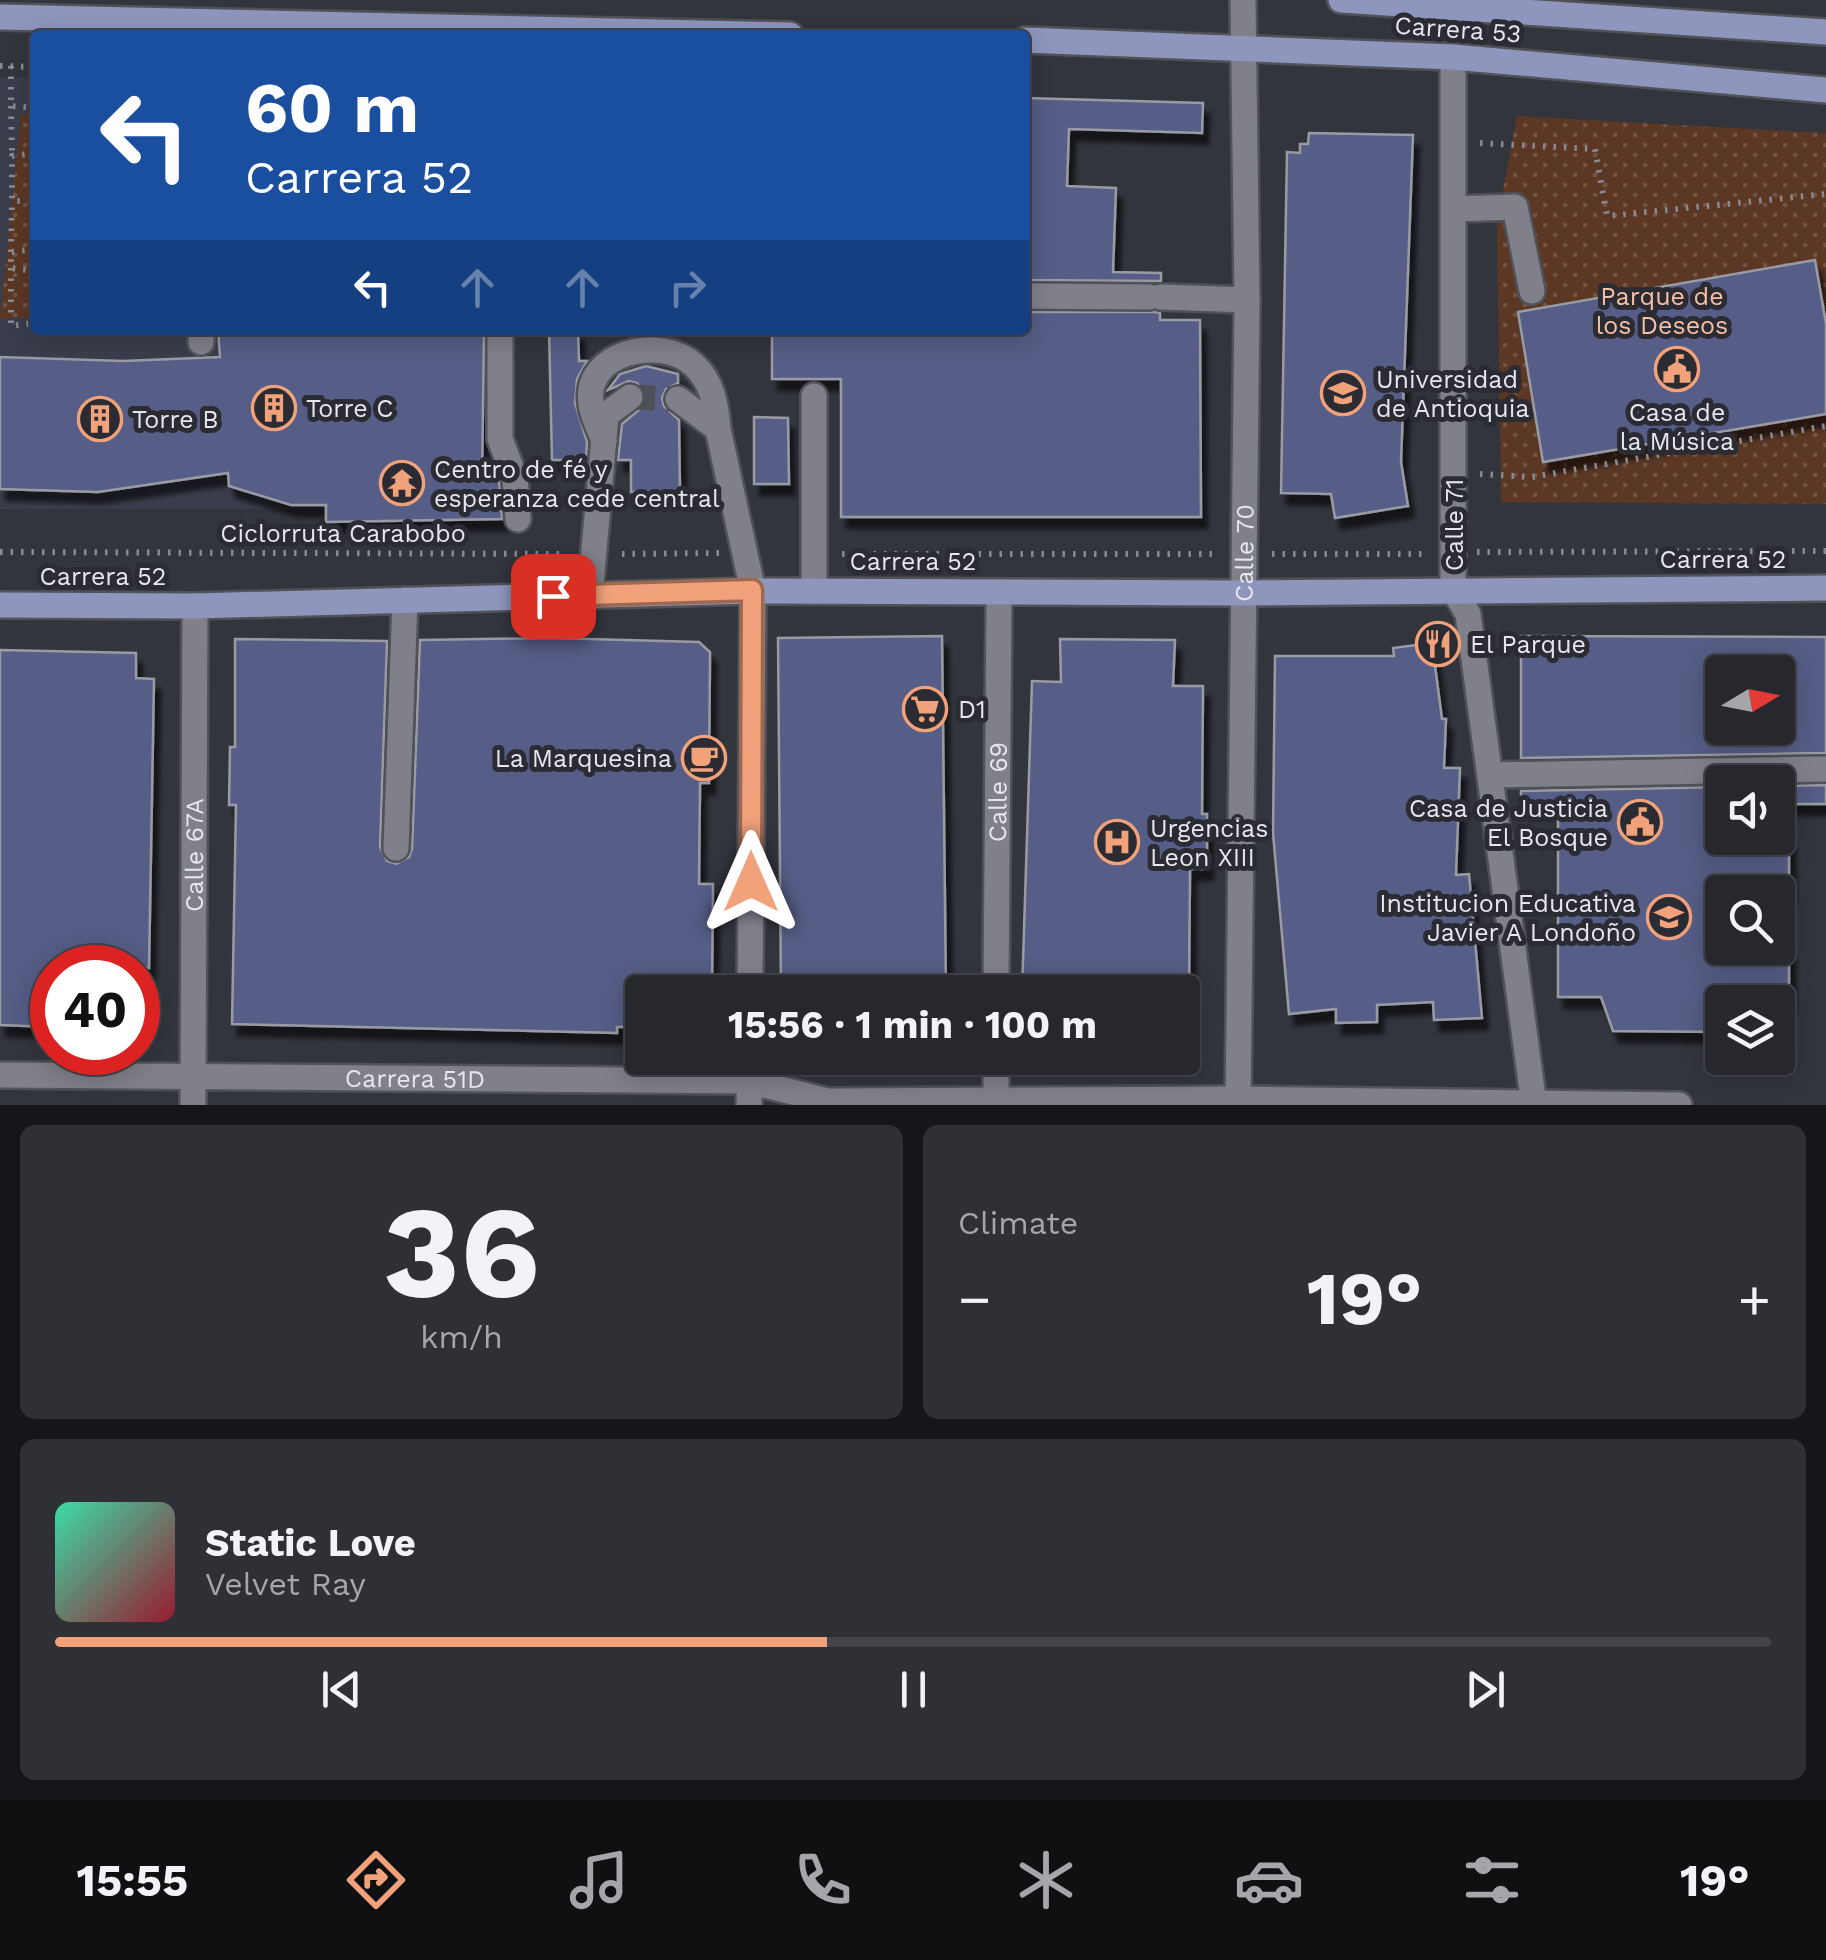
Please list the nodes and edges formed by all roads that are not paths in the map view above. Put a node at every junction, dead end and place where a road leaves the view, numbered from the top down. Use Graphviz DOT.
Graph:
graph roads {
  1 [pos="1243,0"];
  2 [pos="1341,0"];
  3 [pos="0,17"];
  4 [pos="221,29"];
  5 [pos="318,30"];
  6 [pos="1826,32"];
  7 [pos="1030,40"];
  8 [pos="1241,46"];
  9 [pos="1453,57"];
  10 [pos="1826,90"];
  11 [pos="1454,209"];
  12 [pos="1532,291"];
  13 [pos="1030,296"];
  14 [pos="1247,300"];
  15 [pos="500,335"];
  16 [pos="814,396"];
  17 [pos="630,397"];
  18 [pos="678,399"];
  19 [pos="718,428"];
  20 [pos="604,441"];
  21 [pos="518,519"];
  22 [pos="1826,588"];
  23 [pos="1453,589"];
  24 [pos="752,590"];
  25 [pos="814,590"];
  26 [pos="999,592"];
  27 [pos="1243,593"];
  28 [pos="590,595"];
  29 [pos="405,600"];
  30 [pos="0,605"];
  31 [pos="195,606"];
  32 [pos="1826,769"];
  33 [pos="1490,776"];
  34 [pos="396,848"];
  35 [pos="750,975"];
  36 [pos="996,975"];
  37 [pos="193,1073"];
  38 [pos="0,1075"];
  39 [pos="996,1075"];
  40 [pos="749,1081"];
  41 [pos="1238,1102"];
  42 [pos="821,1103"];
  43 [pos="996,1103"];
  44 [pos="1534,1104"];
  45 [pos="193,1105"];
  46 [pos="1679,1105"];
  1 -- 8 [label="street, Calle 70"];
  2 -- 6 [label="main road, Carrera 53"];
  3 -- 4 [label="main road"];
  4 -- 5 [label="main road"];
  7 -- 8 [label="main road, Carrera 53"];
  8 -- 9 [label="main road, Carrera 53"];
  8 -- 14 [label="street, Calle 70"];
  9 -- 10 [label="main road, Carrera 53"];
  9 -- 11 [label="street, Calle 71"];
  11 -- 12 [label="street"];
  11 -- 23 [label="street, Calle 71"];
  13 -- 14 [label="street"];
  14 -- 27 [label="street, Calle 70"];
  15 -- 21 [label="street"];
  16 -- 25 [label="street"];
  17 -- 20 [label="street"];
  18 -- 19 [label="street"];
  19 -- 20 [label="street"];
  19 -- 24 [label="street"];
  20 -- 28 [label="street"];
  22 -- 23 [label="main road, Carrera 52"];
  23 -- 27 [label="main road, Carrera 52"];
  23 -- 33 [label="street, Calle 71"];
  24 -- 25 [label="main road, Carrera 52"];
  24 -- 28 [label="main road, Carrera 52"];
  24 -- 35 [label="street"];
  25 -- 26 [label="main road, Carrera 52"];
  26 -- 27 [label="main road, Carrera 52"];
  26 -- 36 [label="street, Calle 69"];
  27 -- 41 [label="street, Calle 70"];
  28 -- 29 [label="main road, Carrera 52"];
  29 -- 31 [label="main road, Carrera 52"];
  29 -- 34 [label="street"];
  30 -- 31 [label="main road, Carrera 52"];
  31 -- 37 [label="street, Calle 67A"];
  32 -- 33 [label="street"];
  33 -- 44 [label="street, Calle 71"];
  37 -- 38 [label="street, Carrera 51D"];
  37 -- 40 [label="street, Carrera 51D"];
  37 -- 45 [label="street, Calle 67A"];
  39 -- 43 [label="street"];
  40 -- 42 [label="street, Carrera 51D"];
  41 -- 43 [label="street, Carrera 51D"];
  41 -- 44 [label="street, Carrera 51D"];
  42 -- 43 [label="street, Carrera 51D"];
  44 -- 46 [label="street, Carrera 51D"];
}
